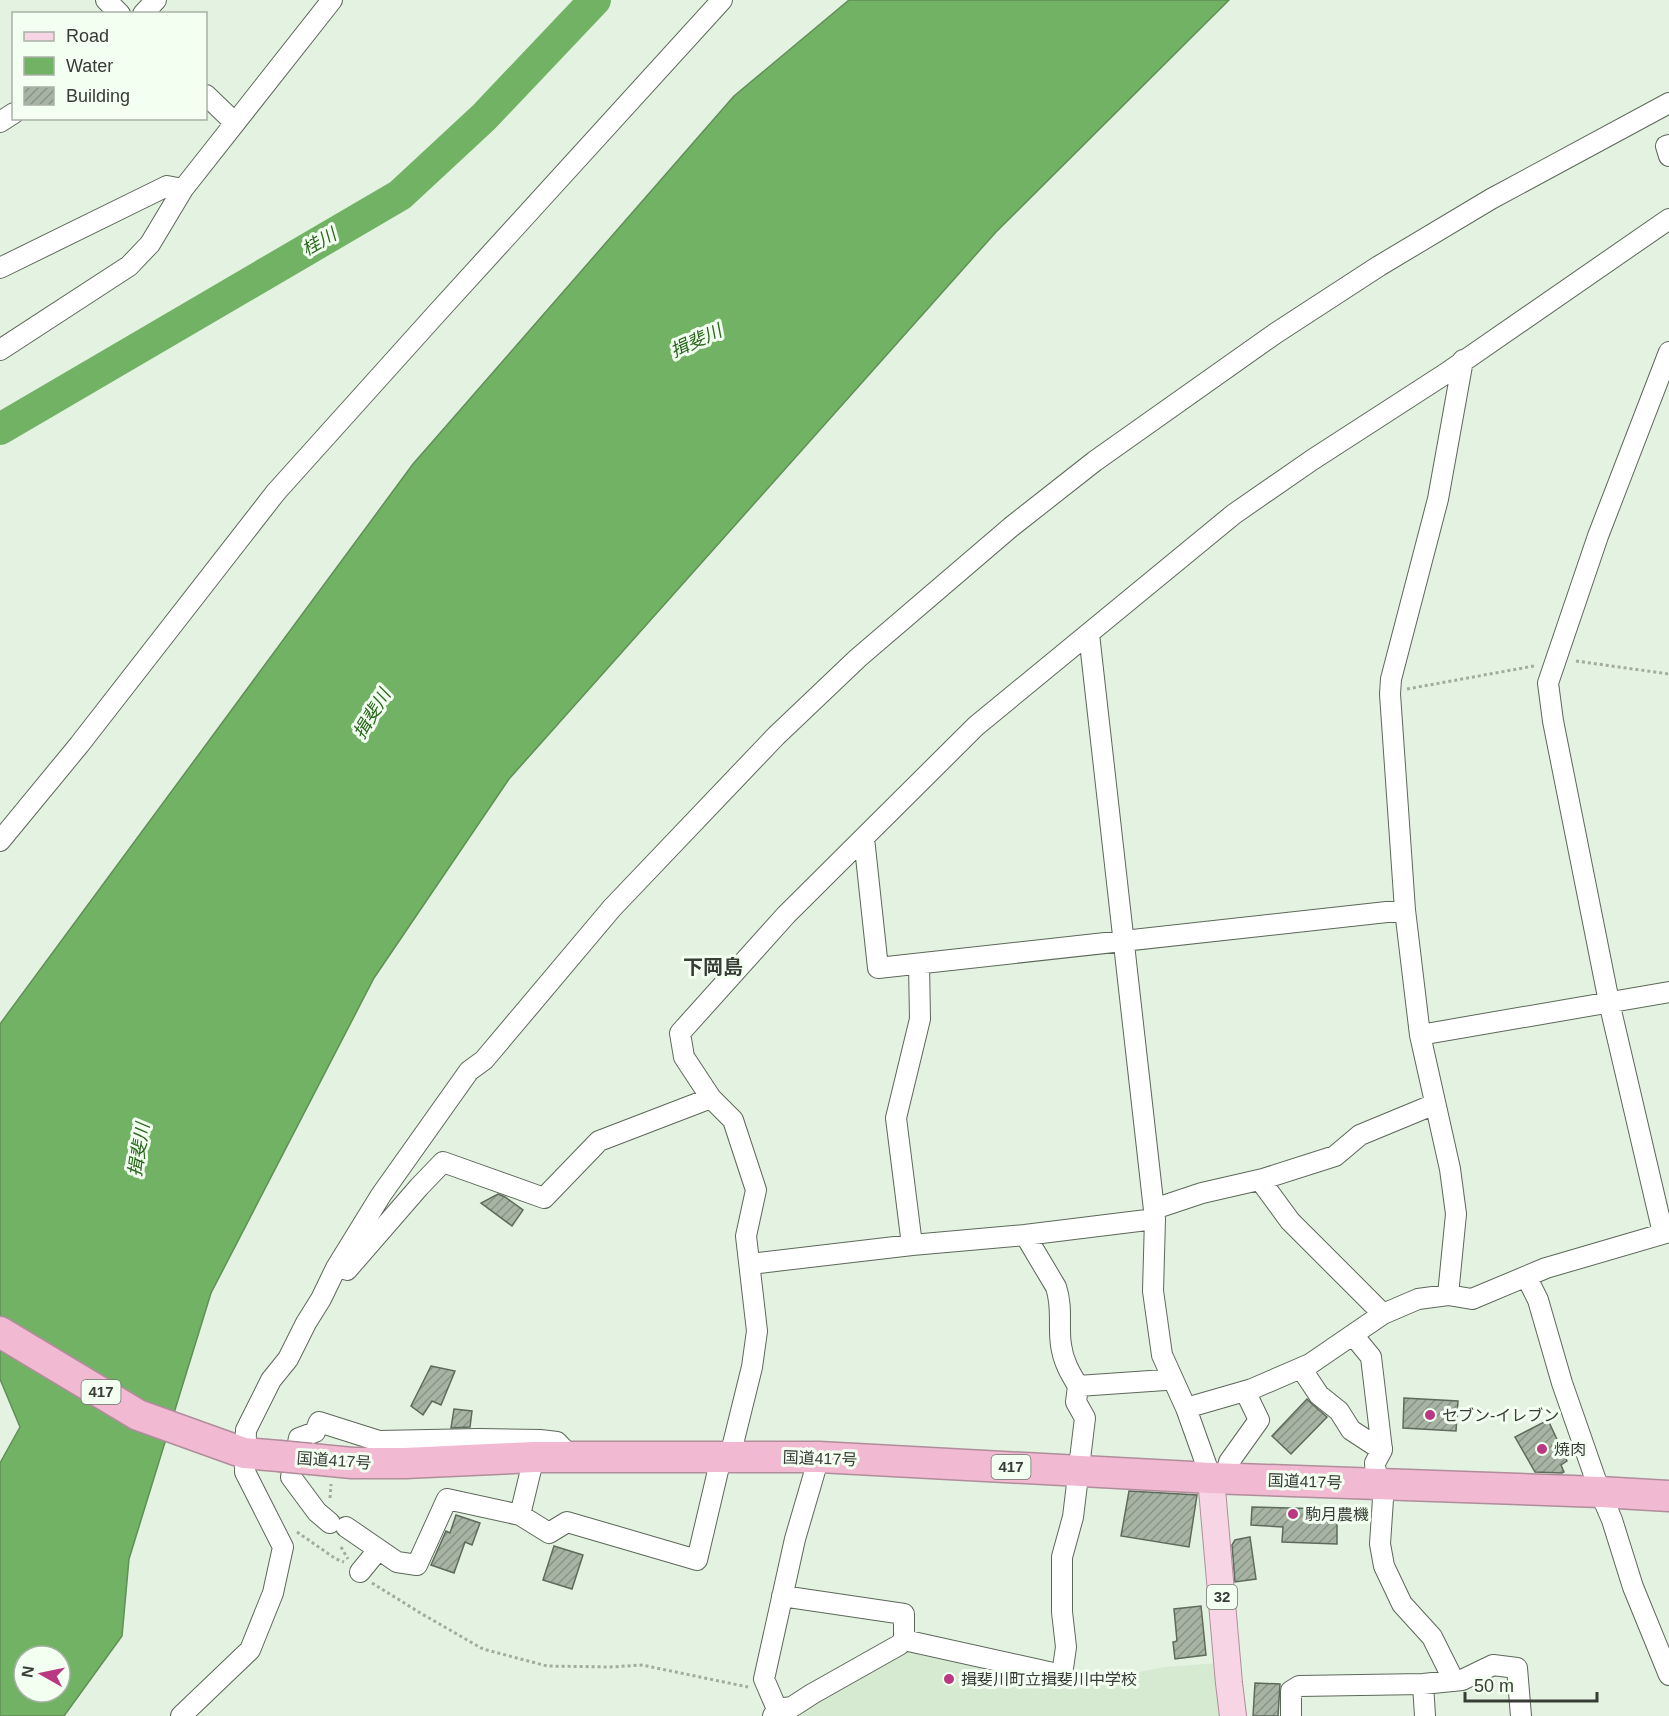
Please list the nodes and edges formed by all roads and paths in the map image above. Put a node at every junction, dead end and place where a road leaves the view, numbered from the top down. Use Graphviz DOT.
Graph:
graph roads {
  1 [pos="106,0"];
  2 [pos="156,0"];
  3 [pos="332,0"];
  4 [pos="722,0"];
  5 [pos="118,12"];
  6 [pos="145,12"];
  7 [pos="207,96"];
  8 [pos="1669,103"];
  9 [pos="235,123"];
  10 [pos="1669,145"];
  11 [pos="1669,156"];
  12 [pos="183,189"];
  13 [pos="1669,219"];
  14 [pos="0,268"];
  15 [pos="0,350"];
  16 [pos="1669,352"];
  17 [pos="1463,360"];
  18 [pos="1089,634"];
  19 [pos="1555,662"];
  20 [pos="1669,674"];
  21 [pos="1390,694"];
  22 [pos="864,838"];
  23 [pos="0,841"];
  24 [pos="1405,910"];
  25 [pos="1124,942"];
  26 [pos="919,964"];
  27 [pos="1669,992"];
  28 [pos="1609,1002"];
  29 [pos="1420,1035"];
  30 [pos="711,1098"];
  31 [pos="1435,1104"];
  32 [pos="1260,1180"];
  33 [pos="1155,1214"];
  34 [pos="1666,1232"];
  35 [pos="1024,1235"];
  36 [pos="912,1245"];
  37 [pos="750,1264"];
  38 [pos="1527,1278"];
  39 [pos="1448,1295"];
  40 [pos="321,1299"];
  41 [pos="1383,1314"];
  42 [pos="0,1332"];
  43 [pos="1353,1335"];
  44 [pos="1301,1368"];
  45 [pos="1172,1377"];
  46 [pos="1078,1386"];
  47 [pos="1245,1390"];
  48 [pos="1186,1408"];
  49 [pos="1382,1448"];
  50 [pos="244,1453"];
  51 [pos="819,1456"];
  52 [pos="534,1457"];
  53 [pos="726,1457"];
  54 [pos="572,1458"];
  55 [pos="322,1460"];
  56 [pos="1080,1471"];
  57 [pos="1219,1478"];
  58 [pos="1381,1484"];
  59 [pos="1600,1492"];
  60 [pos="1669,1496"];
  61 [pos="520,1515"];
  62 [pos="291,1524"];
  63 [pos="338,1525"];
  64 [pos="378,1550"];
  65 [pos="357,1569"];
  66 [pos="783,1596"];
  67 [pos="904,1640"];
  68 [pos="1669,1675"];
  69 [pos="1454,1681"];
  70 [pos="1423,1684"];
  71 [pos="768,1688"];
  72 [pos="775,1712"];
  73 [pos="181,1716"];
  74 [pos="1233,1716"];
  75 [pos="1291,1716"];
  76 [pos="1425,1716"];
  77 [pos="1521,1716"];
  1 -- 5 [label="street"];
  2 -- 6 [label="street"];
  3 -- 9 [label="street"];
  4 -- 23 [label="street"];
  7 -- 9 [label="street"];
  8 -- 40 [label="street"];
  9 -- 12 [label="street"];
  10 -- 11 [label="street"];
  12 -- 14 [label="street"];
  12 -- 15 [label="street"];
  13 -- 17 [label="street"];
  16 -- 19 [label="street"];
  17 -- 18 [label="street"];
  17 -- 21 [label="street"];
  18 -- 22 [label="street"];
  18 -- 25 [label="street"];
  19 -- 20 [label="path"];
  19 -- 21 [label="path"];
  19 -- 28 [label="street"];
  21 -- 24 [label="street"];
  22 -- 26 [label="street"];
  22 -- 30 [label="street"];
  24 -- 25 [label="street"];
  24 -- 29 [label="street"];
  25 -- 26 [label="street"];
  25 -- 33 [label="street"];
  26 -- 36 [label="street"];
  27 -- 28 [label="street"];
  28 -- 29 [label="street"];
  28 -- 34 [label="street"];
  29 -- 31 [label="street"];
  30 -- 37 [label="street"];
  30 -- 40 [label="street"];
  31 -- 32 [label="street"];
  31 -- 39 [label="street"];
  32 -- 33 [label="street"];
  32 -- 41 [label="street"];
  33 -- 35 [label="street"];
  33 -- 45 [label="street"];
  34 -- 38 [label="street"];
  35 -- 36 [label="street"];
  35 -- 46 [label="street"];
  36 -- 37 [label="street"];
  37 -- 53 [label="street"];
  38 -- 39 [label="street"];
  38 -- 59 [label="street"];
  39 -- 41 [label="street"];
  40 -- 50 [label="street"];
  41 -- 43 [label="street"];
  42 -- 50 [label="highway, 国道417号 / 417"];
  43 -- 44 [label="street"];
  43 -- 49 [label="street"];
  44 -- 47 [label="street"];
  44 -- 49 [label="street"];
  45 -- 46 [label="street"];
  45 -- 48 [label="street"];
  46 -- 56 [label="street"];
  47 -- 48 [label="street"];
  47 -- 57 [label="street"];
  48 -- 57 [label="street"];
  49 -- 58 [label="street"];
  50 -- 55 [label="highway, 国道417号 / 417, bridge"];
  50 -- 73 [label="street"];
  51 -- 53 [label="highway, 国道417号 / 417"];
  51 -- 56 [label="highway, 国道417号 / 417"];
  51 -- 66 [label="street"];
  52 -- 54 [label="highway, 国道417号 / 417"];
  52 -- 55 [label="highway, 国道417号 / 417"];
  52 -- 61 [label="street"];
  53 -- 54 [label="highway, 国道417号 / 417"];
  53 -- 61 [label="street"];
  54 -- 63 [label="street"];
  55 -- 63 [label="path"];
  56 -- 57 [label="highway, 国道417号 / 417"];
  56 -- 67 [label="street"];
  57 -- 58 [label="highway, 国道417号 / 417"];
  57 -- 74 [label="main road, 32"];
  58 -- 59 [label="highway, 国道417号 / 417"];
  58 -- 69 [label="street"];
  59 -- 60 [label="highway, 国道417号 / 417"];
  59 -- 68 [label="street"];
  61 -- 64 [label="street"];
  62 -- 65 [label="path"];
  63 -- 64 [label="street"];
  63 -- 65 [label="path"];
  64 -- 65 [label="street"];
  65 -- 71 [label="path"];
  66 -- 67 [label="street"];
  66 -- 71 [label="street"];
  67 -- 72 [label="street"];
  69 -- 70 [label="street"];
  69 -- 77 [label="street"];
  70 -- 75 [label="street"];
  70 -- 76 [label="street"];
  71 -- 72 [label="street"];
}
